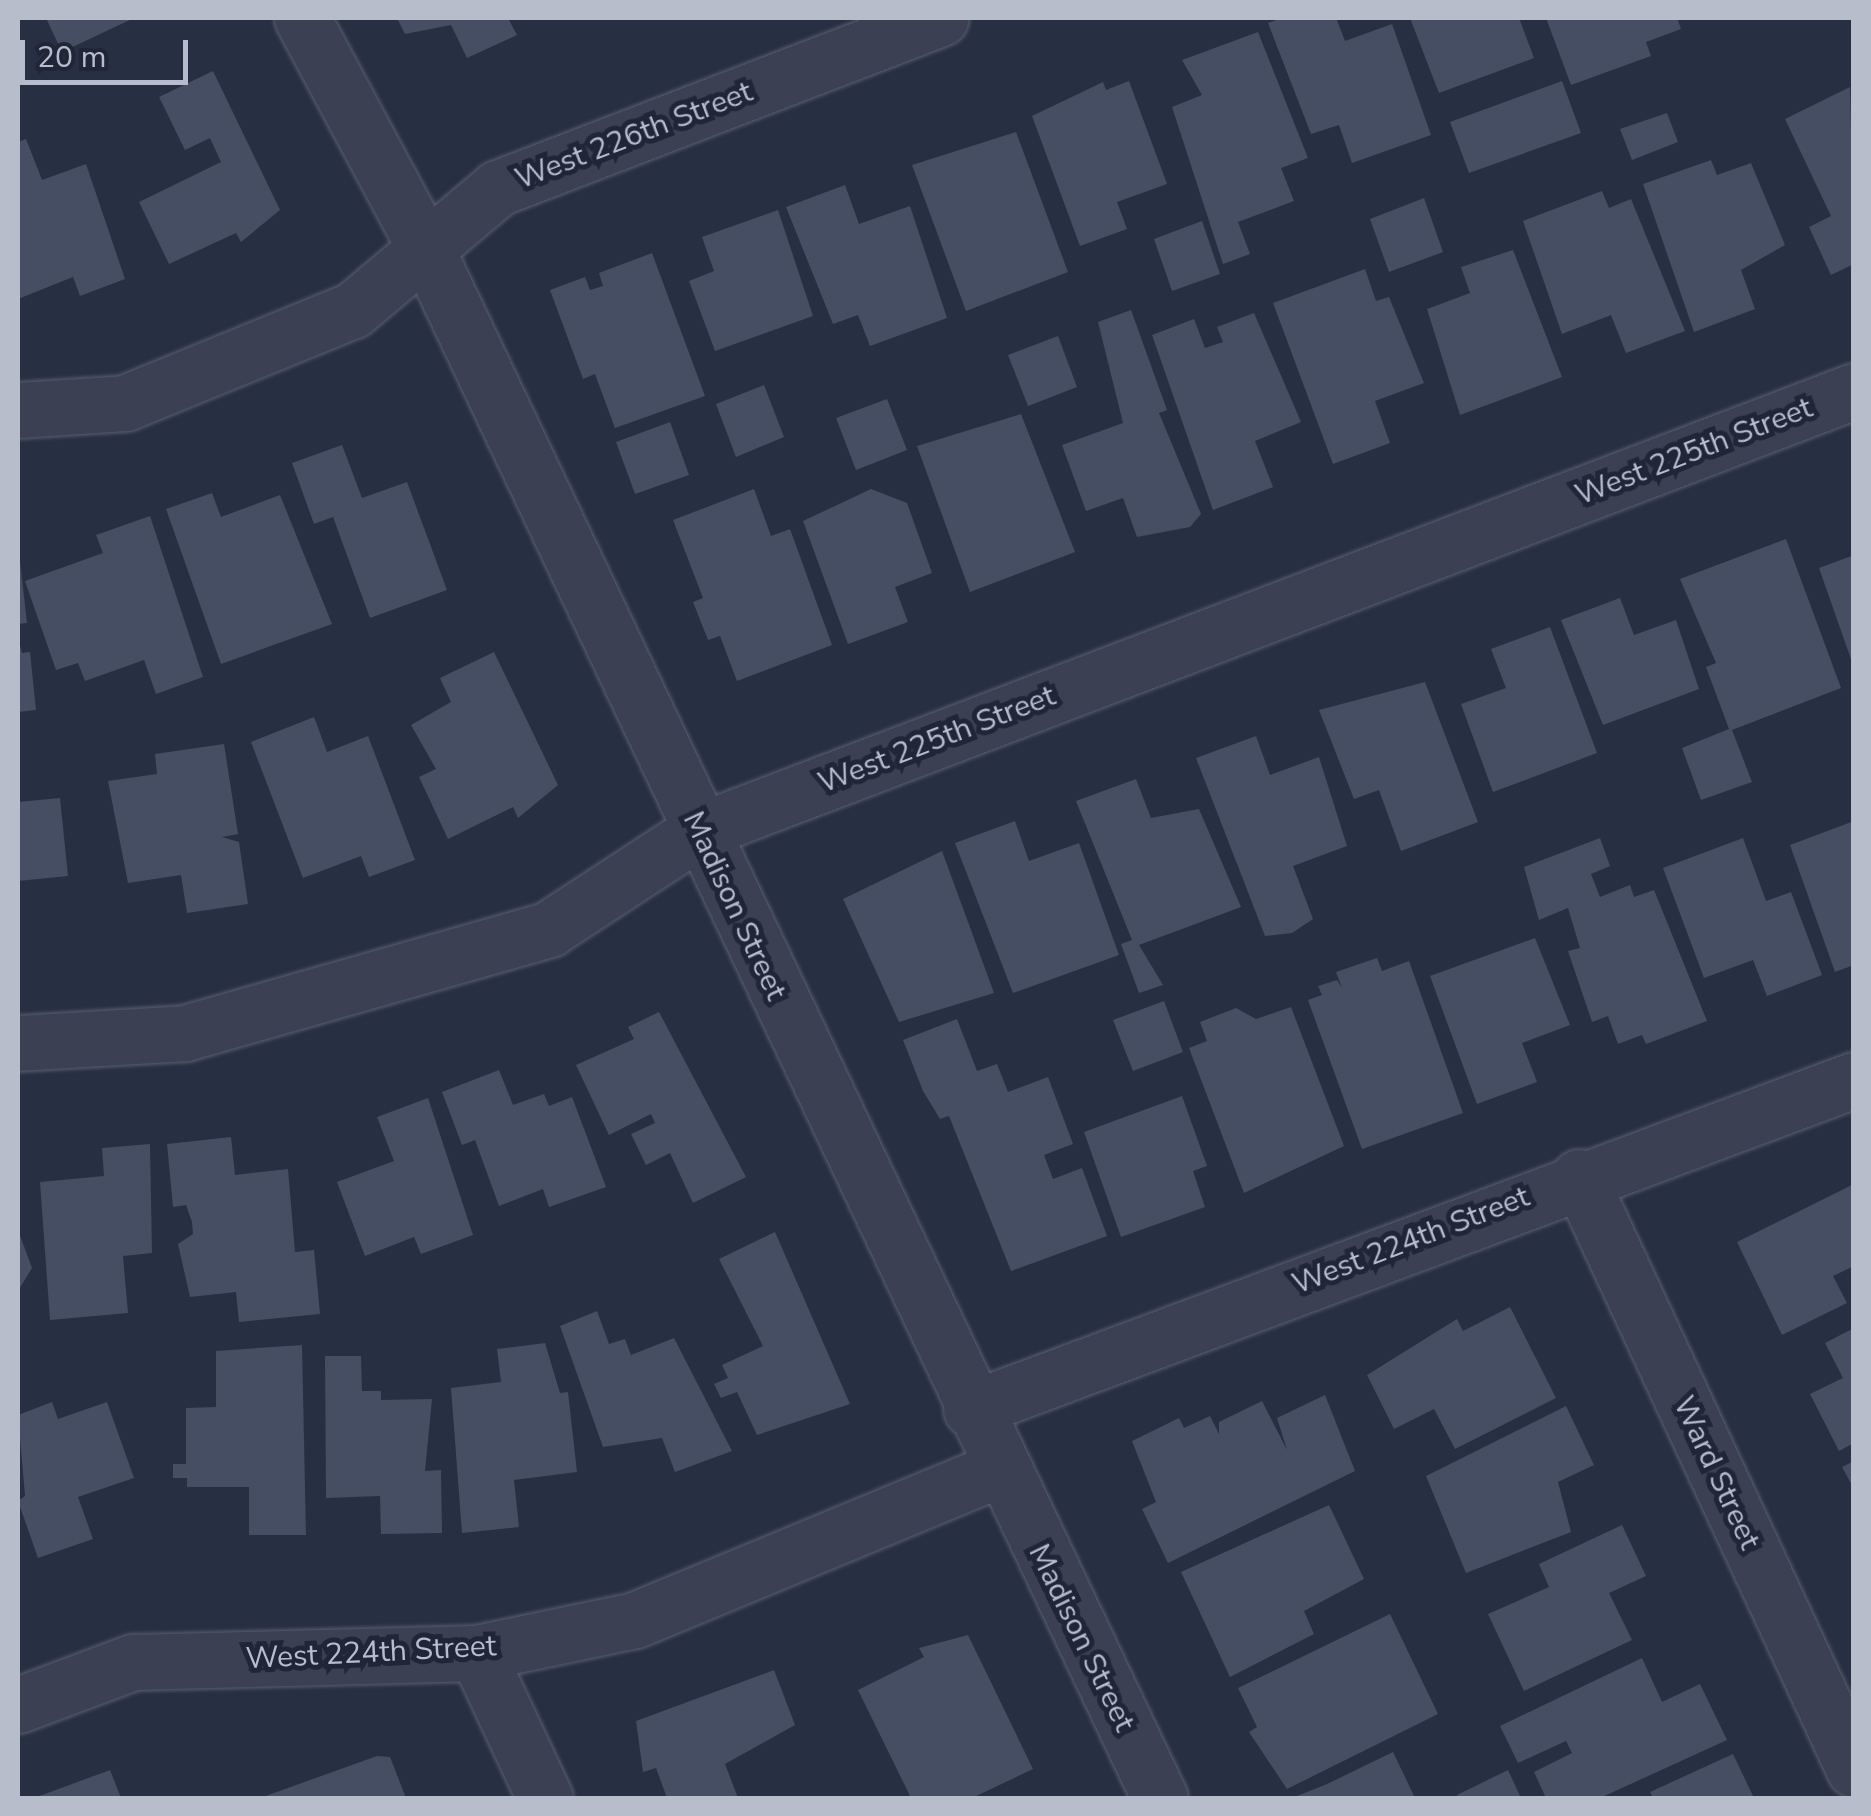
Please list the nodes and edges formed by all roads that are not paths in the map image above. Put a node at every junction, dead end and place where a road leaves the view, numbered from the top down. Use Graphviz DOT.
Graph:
graph roads {
  1 [pos="302,18"];
  2 [pos="941,18"];
  3 [pos="426,249"];
  4 [pos="1854,391"];
  5 [pos="18,410"];
  6 [pos="699,831"];
  7 [pos="18,1043"];
  8 [pos="1854,1080"];
  9 [pos="1579,1177"];
  10 [pos="971,1409"];
  11 [pos="999,1469"];
  12 [pos="477,1653"];
  13 [pos="18,1705"];
  14 [pos="1854,1770"];
  15 [pos="544,1798"];
  16 [pos="1160,1798"];
  1 -- 3 [label="street, Madison Street"];
  2 -- 3 [label="street, West 226th Street"];
  3 -- 5 [label="street, West 226th Street"];
  3 -- 6 [label="street, Madison Street"];
  4 -- 6 [label="street, West 225th Street"];
  6 -- 7 [label="street, West 225th Street"];
  6 -- 10 [label="street, Madison Street"];
  8 -- 9 [label="street, West 224th Street"];
  9 -- 10 [label="street, West 224th Street"];
  9 -- 14 [label="street, Ward Street"];
  10 -- 11 [label="street, Madison Street"];
  11 -- 12 [label="street, West 224th Street"];
  11 -- 16 [label="street, Madison Street"];
  12 -- 13 [label="street, West 224th Street"];
  12 -- 15 [label="street"];
}
